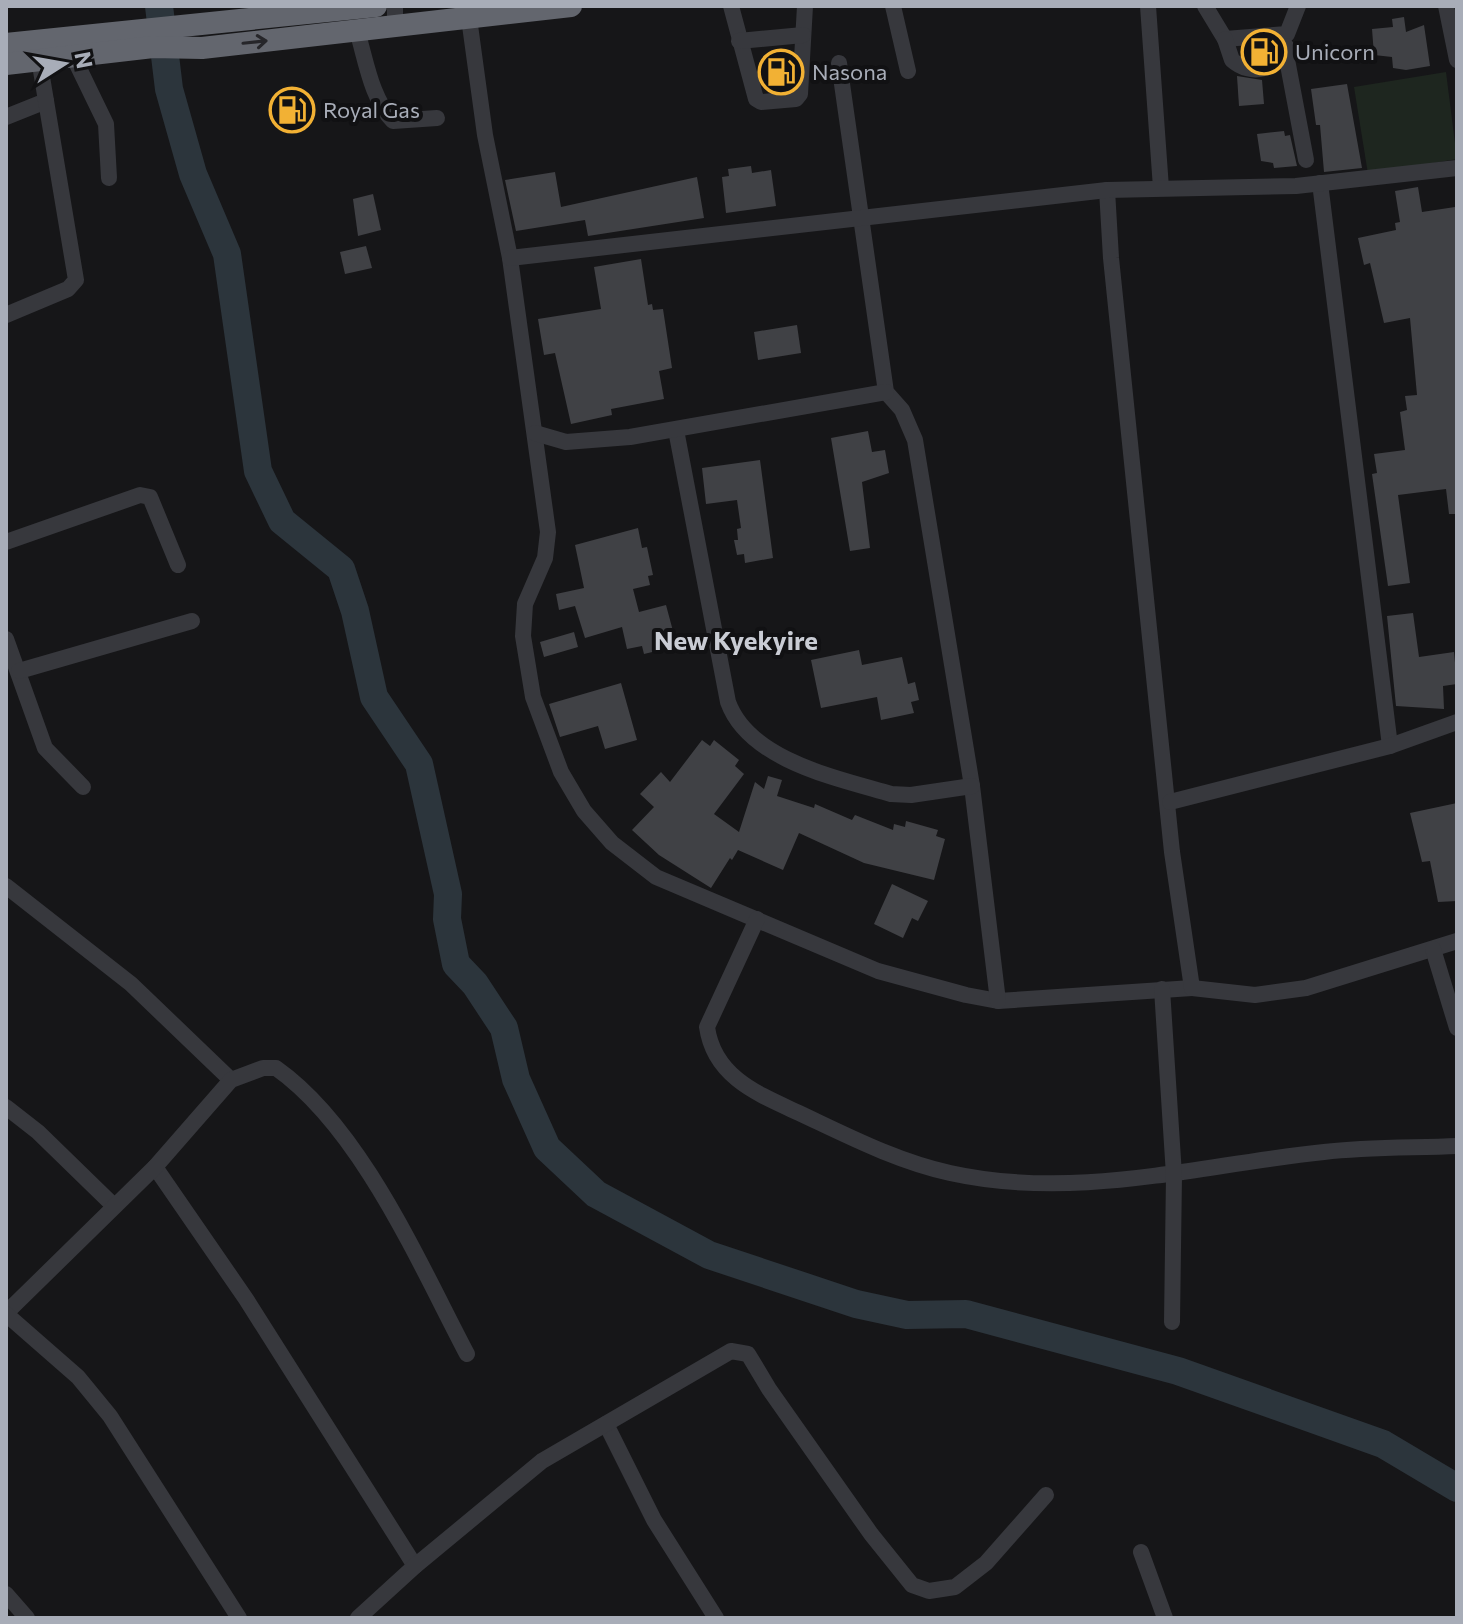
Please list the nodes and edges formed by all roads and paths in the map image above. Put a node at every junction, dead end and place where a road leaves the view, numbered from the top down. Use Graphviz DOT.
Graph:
graph roads {
  1 [pos="376,6"];
  2 [pos="571,6"];
  3 [pos="731,6"];
  4 [pos="805,6"];
  5 [pos="893,6"];
  6 [pos="1148,6"];
  7 [pos="1205,6"];
  8 [pos="1298,6"];
  9 [pos="1446,6"];
  10 [pos="1457,12"];
  11 [pos="395,16"];
  12 [pos="469,18"];
  13 [pos="357,31"];
  14 [pos="803,35"];
  15 [pos="151,37"];
  16 [pos="1225,39"];
  17 [pos="739,41"];
  18 [pos="1286,42"];
  19 [pos="6,44"];
  20 [pos="73,56"];
  21 [pos="39,59"];
  22 [pos="1457,60"];
  23 [pos="839,63"];
  24 [pos="6,64"];
  25 [pos="908,71"];
  26 [pos="46,101"];
  27 [pos="6,117"];
  28 [pos="437,118"];
  29 [pos="1306,160"];
  30 [pos="1457,168"];
  31 [pos="109,178"];
  32 [pos="1320,183"];
  33 [pos="1161,188"];
  34 [pos="1107,190"];
  35 [pos="863,220"];
  36 [pos="510,258"];
  37 [pos="6,315"];
  38 [pos="886,392"];
  39 [pos="676,430"];
  40 [pos="535,433"];
  41 [pos="6,542"];
  42 [pos="178,565"];
  43 [pos="192,621"];
  44 [pos="6,639"];
  45 [pos="19,671"];
  46 [pos="1457,722"];
  47 [pos="1390,746"];
  48 [pos="972,786"];
  49 [pos="83,787"];
  50 [pos="1170,802"];
  51 [pos="6,886"];
  52 [pos="757,919"];
  53 [pos="1457,941"];
  54 [pos="1433,949"];
  55 [pos="1192,988"];
  56 [pos="1162,989"];
  57 [pos="998,1001"];
  58 [pos="1457,1028"];
  59 [pos="231,1080"];
  60 [pos="6,1107"];
  61 [pos="1457,1146"];
  62 [pos="155,1167"];
  63 [pos="1174,1175"];
  64 [pos="114,1206"];
  65 [pos="6,1313"];
  66 [pos="1172,1322"];
  67 [pos="467,1354"];
  68 [pos="606,1424"];
  69 [pos="1046,1495"];
  70 [pos="1141,1552"];
  71 [pos="415,1566"];
  72 [pos="6,1594"];
  73 [pos="27,1618"];
  74 [pos="239,1618"];
  75 [pos="358,1618"];
  76 [pos="716,1618"];
  77 [pos="1165,1618"];
  1 -- 15 [label="highway"];
  2 -- 12 [label="highway"];
  3 -- 17 [label="street"];
  4 -- 14 [label="street"];
  5 -- 25 [label="street"];
  6 -- 33 [label="street"];
  7 -- 16 [label="street"];
  8 -- 18 [label="street"];
  9 -- 10 [label="street"];
  9 -- 22 [label="street"];
  11 -- 12 [label="highway"];
  11 -- 13 [label="highway"];
  12 -- 36 [label="street"];
  15 -- 13 [label="highway, one-way"];
  13 -- 28 [label="street"];
  14 -- 17 [label="street"];
  14 -- 17 [label="street"];
  15 -- 19 [label="highway"];
  15 -- 20 [label="highway"];
  16 -- 18 [label="street"];
  16 -- 18 [label="street"];
  18 -- 29 [label="street"];
  20 -- 21 [label="highway"];
  20 -- 31 [label="street"];
  21 -- 24 [label="highway"];
  21 -- 26 [label="street"];
  23 -- 35 [label="street"];
  26 -- 27 [label="street"];
  26 -- 37 [label="street"];
  30 -- 32 [label="street"];
  32 -- 33 [label="street"];
  32 -- 47 [label="street"];
  33 -- 34 [label="street"];
  34 -- 35 [label="street"];
  34 -- 50 [label="street"];
  35 -- 36 [label="street"];
  35 -- 38 [label="street"];
  36 -- 40 [label="street"];
  38 -- 39 [label="street"];
  38 -- 48 [label="street"];
  39 -- 40 [label="street"];
  39 -- 48 [label="street"];
  40 -- 52 [label="street"];
  41 -- 42 [label="street"];
  43 -- 45 [label="street"];
  44 -- 45 [label="street"];
  45 -- 49 [label="street"];
  46 -- 47 [label="street"];
  47 -- 50 [label="street"];
  48 -- 57 [label="street"];
  50 -- 55 [label="street"];
  51 -- 59 [label="street"];
  52 -- 57 [label="street"];
  52 -- 63 [label="street"];
  53 -- 54 [label="street"];
  54 -- 55 [label="street"];
  54 -- 58 [label="street"];
  55 -- 56 [label="street"];
  56 -- 57 [label="street"];
  56 -- 63 [label="street"];
  59 -- 62 [label="street"];
  59 -- 67 [label="street"];
  60 -- 64 [label="street"];
  61 -- 63 [label="street"];
  62 -- 64 [label="street"];
  62 -- 71 [label="street"];
  63 -- 66 [label="street"];
  64 -- 65 [label="street"];
  65 -- 74 [label="street"];
  68 -- 69 [label="street"];
  68 -- 71 [label="street"];
  68 -- 76 [label="street"];
  70 -- 77 [label="street"];
  71 -- 75 [label="street"];
  72 -- 73 [label="street"];
}
